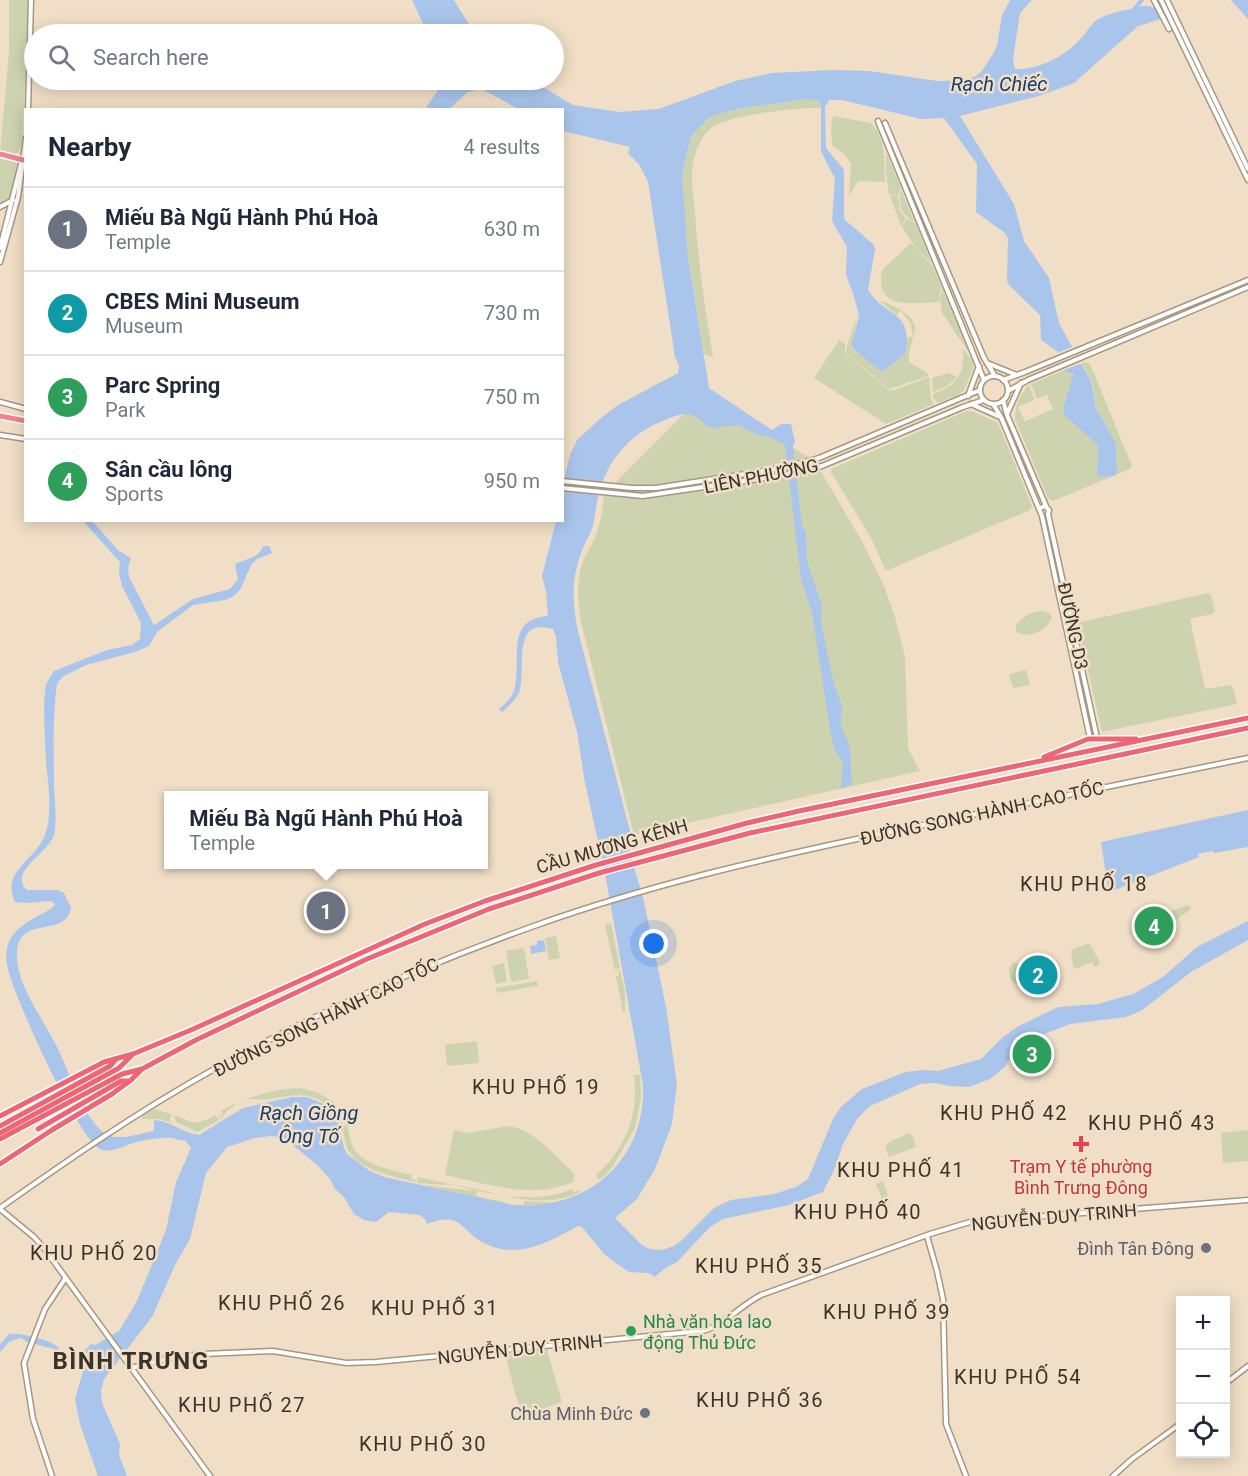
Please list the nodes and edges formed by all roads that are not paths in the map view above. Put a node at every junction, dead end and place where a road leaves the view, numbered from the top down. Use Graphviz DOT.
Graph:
graph roads {
  1 [pos="31,0"];
  2 [pos="1154,0"];
  3 [pos="1161,0"];
  4 [pos="1167,0"];
  5 [pos="30,24"];
  6 [pos="1169,29"];
  7 [pos="1200,73"];
  8 [pos="29,90"];
  9 [pos="28,108"];
  10 [pos="878,121"];
  11 [pos="885,123"];
  12 [pos="24,153"];
  13 [pos="0,154"];
  14 [pos="1248,156"];
  15 [pos="23,160"];
  16 [pos="1242,161"];
  17 [pos="1248,169"];
  18 [pos="1248,180"];
  19 [pos="912,186"];
  20 [pos="906,188"];
  21 [pos="18,197"];
  22 [pos="13,200"];
  23 [pos="0,207"];
  24 [pos="0,248"];
  25 [pos="0,262"];
  26 [pos="944,264"];
  27 [pos="938,266"];
  28 [pos="1248,280"];
  29 [pos="1248,287"];
  30 [pos="976,341"];
  31 [pos="970,344"];
  32 [pos="986,363"];
  33 [pos="980,366"];
  34 [pos="1017,375"];
  35 [pos="995,376"];
  36 [pos="984,380"];
  37 [pos="1003,380"];
  38 [pos="1021,383"];
  39 [pos="980,390"];
  40 [pos="1008,391"];
  41 [pos="968,396"];
  42 [pos="984,400"];
  43 [pos="1003,400"];
  44 [pos="0,402"];
  45 [pos="971,404"];
  46 [pos="993,404"];
  47 [pos="24,409"];
  48 [pos="1007,415"];
  49 [pos="0,416"];
  50 [pos="1001,417"];
  51 [pos="24,421"];
  52 [pos="0,435"];
  53 [pos="24,439"];
  54 [pos="851,445"];
  55 [pos="854,452"];
  56 [pos="1032,473"];
  57 [pos="1026,476"];
  58 [pos="564,481"];
  59 [pos="564,488"];
  60 [pos="1046,507"];
  61 [pos="1040,509"];
  62 [pos="1048,514"];
  63 [pos="1042,516"];
  64 [pos="1053,538"];
  65 [pos="1047,541"];
  66 [pos="1071,618"];
  67 [pos="1064,619"];
  68 [pos="1248,717"];
  69 [pos="1248,729"];
  70 [pos="1156,737"];
  71 [pos="1094,738"];
  72 [pos="1248,758"];
  73 [pos="1014,767"];
  74 [pos="133,1054"];
  75 [pos="117,1057"];
  76 [pos="141,1069"];
  77 [pos="130,1081"];
  78 [pos="89,1088"];
  79 [pos="0,1116"];
  80 [pos="32,1119"];
  81 [pos="0,1126"];
  82 [pos="38,1130"];
  83 [pos="0,1133"];
  84 [pos="0,1139"];
  85 [pos="0,1164"];
  86 [pos="1248,1200"];
  87 [pos="0,1208"];
  88 [pos="927,1236"];
  89 [pos="65,1278"];
  90 [pos="1248,1366"];
  91 [pos="131,1368"];
  92 [pos="1230,1380"];
  93 [pos="1176,1427"];
  94 [pos="51,1476"];
  95 [pos="210,1476"];
  96 [pos="966,1476"];
  97 [pos="1113,1476"];
  1 -- 5 [label="street"];
  2 -- 6 [label="street"];
  3 -- 7 [label="street"];
  4 -- 7 [label="street"];
  7 -- 16 [label="street"];
  8 -- 9 [label="street"];
  10 -- 20 [label="street"];
  11 -- 19 [label="street"];
  12 -- 15 [label="street"];
  13 -- 15 [label="highway"];
  14 -- 16 [label="street"];
  15 -- 21 [label="street"];
  15 -- 22 [label="street"];
  16 -- 17 [label="street"];
  16 -- 18 [label="street"];
  19 -- 20 [label="street"];
  19 -- 26 [label="street"];
  20 -- 27 [label="street"];
  21 -- 22 [label="street"];
  21 -- 25 [label="street"];
  22 -- 23 [label="street"];
  22 -- 24 [label="street"];
  26 -- 27 [label="street"];
  26 -- 30 [label="street"];
  27 -- 31 [label="street"];
  28 -- 34 [label="street"];
  29 -- 38 [label="street"];
  30 -- 31 [label="street"];
  30 -- 32 [label="street"];
  31 -- 33 [label="street"];
  32 -- 34 [label="street"];
  32 -- 35 [label="street"];
  33 -- 36 [label="street"];
  33 -- 41 [label="street"];
  34 -- 37 [label="street"];
  35 -- 36 [label="street"];
  35 -- 37 [label="street"];
  36 -- 39 [label="street"];
  37 -- 40 [label="street"];
  38 -- 40 [label="street"];
  38 -- 48 [label="street"];
  39 -- 41 [label="street, LIÊN PHƯỜNG"];
  39 -- 42 [label="street"];
  40 -- 43 [label="street"];
  41 -- 54 [label="street, LIÊN PHƯỜNG"];
  42 -- 45 [label="street, LIÊN PHƯỜNG"];
  42 -- 46 [label="street"];
  43 -- 46 [label="street"];
  43 -- 48 [label="street"];
  44 -- 47 [label="street"];
  45 -- 50 [label="street"];
  45 -- 55 [label="street, LIÊN PHƯỜNG"];
  46 -- 50 [label="street"];
  48 -- 56 [label="street"];
  49 -- 51 [label="highway"];
  50 -- 57 [label="street"];
  52 -- 53 [label="street"];
  54 -- 55 [label="street"];
  54 -- 58 [label="street, LIÊN PHƯỜNG"];
  55 -- 59 [label="street, LIÊN PHƯỜNG"];
  56 -- 57 [label="street"];
  56 -- 60 [label="street"];
  57 -- 61 [label="street"];
  60 -- 61 [label="street"];
  60 -- 62 [label="street"];
  61 -- 63 [label="street"];
  62 -- 63 [label="street"];
  62 -- 64 [label="street, ĐƯỜNG D3"];
  63 -- 65 [label="street, ĐƯỜNG D3"];
  64 -- 65 [label="street"];
  64 -- 66 [label="street, ĐƯỜNG D3"];
  65 -- 67 [label="street, ĐƯỜNG D3"];
  66 -- 67 [label="street"];
  66 -- 71 [label="street, ĐƯỜNG D3"];
  67 -- 71 [label="street, ĐƯỜNG D3"];
  68 -- 70 [label="highway"];
  69 -- 76 [label="highway, CẦU MƯƠNG KÊNH"];
  70 -- 71 [label="highway"];
  70 -- 73 [label="highway"];
  71 -- 73 [label="highway"];
  72 -- 87 [label="street, ĐƯỜNG SONG HÀNH CAO TỐC"];
  73 -- 74 [label="highway, CẦU MƯƠNG KÊNH"];
  74 -- 75 [label="highway"];
  74 -- 78 [label="highway"];
  75 -- 79 [label="highway"];
  75 -- 81 [label="highway"];
  76 -- 77 [label="highway"];
  76 -- 78 [label="highway"];
  77 -- 82 [label="highway"];
  77 -- 85 [label="highway"];
  78 -- 80 [label="highway"];
  80 -- 83 [label="highway"];
  80 -- 84 [label="highway"];
  86 -- 88 [label="street, NGUYỄN DUY TRINH"];
  87 -- 89 [label="street"];
  88 -- 91 [label="street, NGUYỄN DUY TRINH"];
  88 -- 96 [label="street"];
  89 -- 91 [label="street"];
  89 -- 94 [label="street"];
  90 -- 92 [label="street"];
  91 -- 95 [label="street"];
  93 -- 97 [label="street"];
}
